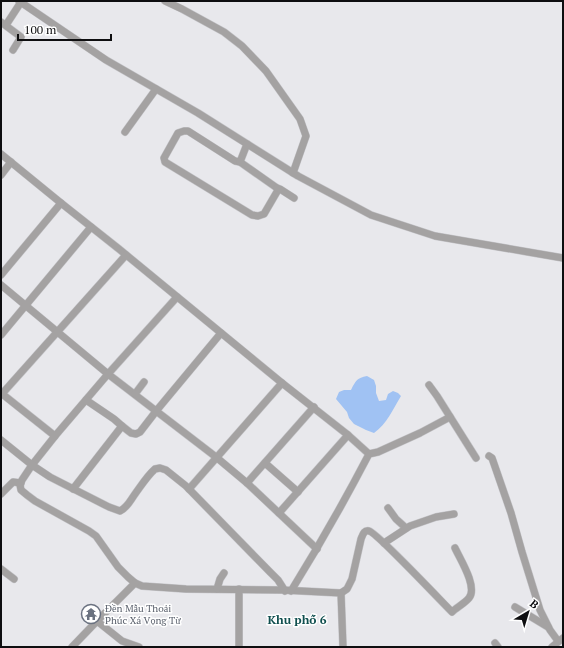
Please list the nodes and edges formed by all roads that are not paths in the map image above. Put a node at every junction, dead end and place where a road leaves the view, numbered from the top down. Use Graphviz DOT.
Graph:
graph roads {
  1 [pos="165,1"];
  2 [pos="20,2"];
  3 [pos="3,23"];
  4 [pos="13,50"];
  5 [pos="156,89"];
  6 [pos="125,132"];
  7 [pos="248,144"];
  8 [pos="1,154"];
  9 [pos="11,162"];
  10 [pos="240,162"];
  11 [pos="293,173"];
  12 [pos="1,175"];
  13 [pos="277,188"];
  14 [pos="294,198"];
  15 [pos="61,203"];
  16 [pos="91,227"];
  17 [pos="126,254"];
  18 [pos="563,258"];
  19 [pos="1,275"];
  20 [pos="1,285"];
  21 [pos="177,297"];
  22 [pos="26,306"];
  23 [pos="58,332"];
  24 [pos="220,333"];
  25 [pos="1,335"];
  26 [pos="108,374"];
  27 [pos="144,382"];
  28 [pos="282,382"];
  29 [pos="429,385"];
  30 [pos="1,394"];
  31 [pos="135,394"];
  32 [pos="86,400"];
  33 [pos="314,407"];
  34 [pos="156,410"];
  35 [pos="450,417"];
  36 [pos="122,426"];
  37 [pos="348,435"];
  38 [pos="55,436"];
  39 [pos="1,440"];
  40 [pos="369,454"];
  41 [pos="216,456"];
  42 [pos="488,456"];
  43 [pos="476,458"];
  44 [pos="266,463"];
  45 [pos="32,465"];
  46 [pos="21,483"];
  47 [pos="247,483"];
  48 [pos="73,489"];
  49 [pos="189,489"];
  50 [pos="298,492"];
  51 [pos="1,494"];
  52 [pos="388,508"];
  53 [pos="280,513"];
  54 [pos="454,514"];
  55 [pos="406,528"];
  56 [pos="384,543"];
  57 [pos="455,548"];
  58 [pos="317,549"];
  59 [pos="1,569"];
  60 [pos="224,573"];
  61 [pos="14,579"];
  62 [pos="135,583"];
  63 [pos="217,589"];
  64 [pos="239,589"];
  65 [pos="288,591"];
  66 [pos="342,593"];
  67 [pos="514,607"];
  68 [pos="97,621"];
  69 [pos="549,628"];
  70 [pos="561,639"];
  71 [pos="72,647"];
  72 [pos="139,647"];
  73 [pos="239,647"];
  74 [pos="343,647"];
  75 [pos="552,647"];
  1 -- 11 [label="street"];
  2 -- 3 [label="street"];
  2 -- 5 [label="street"];
  3 -- 4 [label="street"];
  5 -- 6 [label="street"];
  5 -- 7 [label="street"];
  7 -- 10 [label="street"];
  7 -- 11 [label="street"];
  8 -- 9 [label="street"];
  9 -- 12 [label="street"];
  9 -- 15 [label="street"];
  10 -- 13 [label="street"];
  10 -- 13 [label="street"];
  11 -- 18 [label="street"];
  13 -- 14 [label="street"];
  15 -- 16 [label="street"];
  15 -- 19 [label="street"];
  16 -- 17 [label="street"];
  16 -- 22 [label="street"];
  17 -- 21 [label="street"];
  17 -- 23 [label="street"];
  20 -- 22 [label="street"];
  21 -- 24 [label="street"];
  21 -- 26 [label="street"];
  22 -- 23 [label="street"];
  22 -- 25 [label="street"];
  23 -- 26 [label="street"];
  23 -- 30 [label="street"];
  24 -- 28 [label="street"];
  24 -- 34 [label="street"];
  26 -- 31 [label="street"];
  26 -- 32 [label="street"];
  27 -- 31 [label="street"];
  28 -- 33 [label="street"];
  28 -- 41 [label="street"];
  29 -- 35 [label="street"];
  30 -- 38 [label="street"];
  31 -- 34 [label="street"];
  32 -- 36 [label="street"];
  32 -- 38 [label="street"];
  33 -- 37 [label="street"];
  33 -- 44 [label="street"];
  34 -- 36 [label="street"];
  34 -- 41 [label="street"];
  35 -- 40 [label="street"];
  35 -- 43 [label="street"];
  36 -- 48 [label="street"];
  37 -- 40 [label="street"];
  37 -- 50 [label="street"];
  38 -- 45 [label="street"];
  39 -- 45 [label="street"];
  40 -- 58 [label="street"];
  41 -- 47 [label="street"];
  41 -- 49 [label="street"];
  42 -- 69 [label="street"];
  44 -- 47 [label="street"];
  44 -- 50 [label="street"];
  45 -- 46 [label="street"];
  45 -- 48 [label="street"];
  46 -- 51 [label="street"];
  46 -- 62 [label="street"];
  47 -- 53 [label="street"];
  48 -- 49 [label="street"];
  49 -- 65 [label="street"];
  50 -- 53 [label="street"];
  52 -- 55 [label="street"];
  53 -- 58 [label="street"];
  54 -- 55 [label="street"];
  55 -- 56 [label="street"];
  56 -- 57 [label="street"];
  56 -- 66 [label="street"];
  58 -- 65 [label="street"];
  59 -- 61 [label="street"];
  60 -- 63 [label="street"];
  62 -- 63 [label="street"];
  62 -- 68 [label="street"];
  63 -- 64 [label="street"];
  64 -- 65 [label="street"];
  64 -- 73 [label="street"];
  65 -- 66 [label="street"];
  66 -- 74 [label="street"];
  67 -- 69 [label="street"];
  68 -- 71 [label="street"];
  68 -- 72 [label="street"];
  69 -- 70 [label="street"];
  70 -- 75 [label="street"];
}
